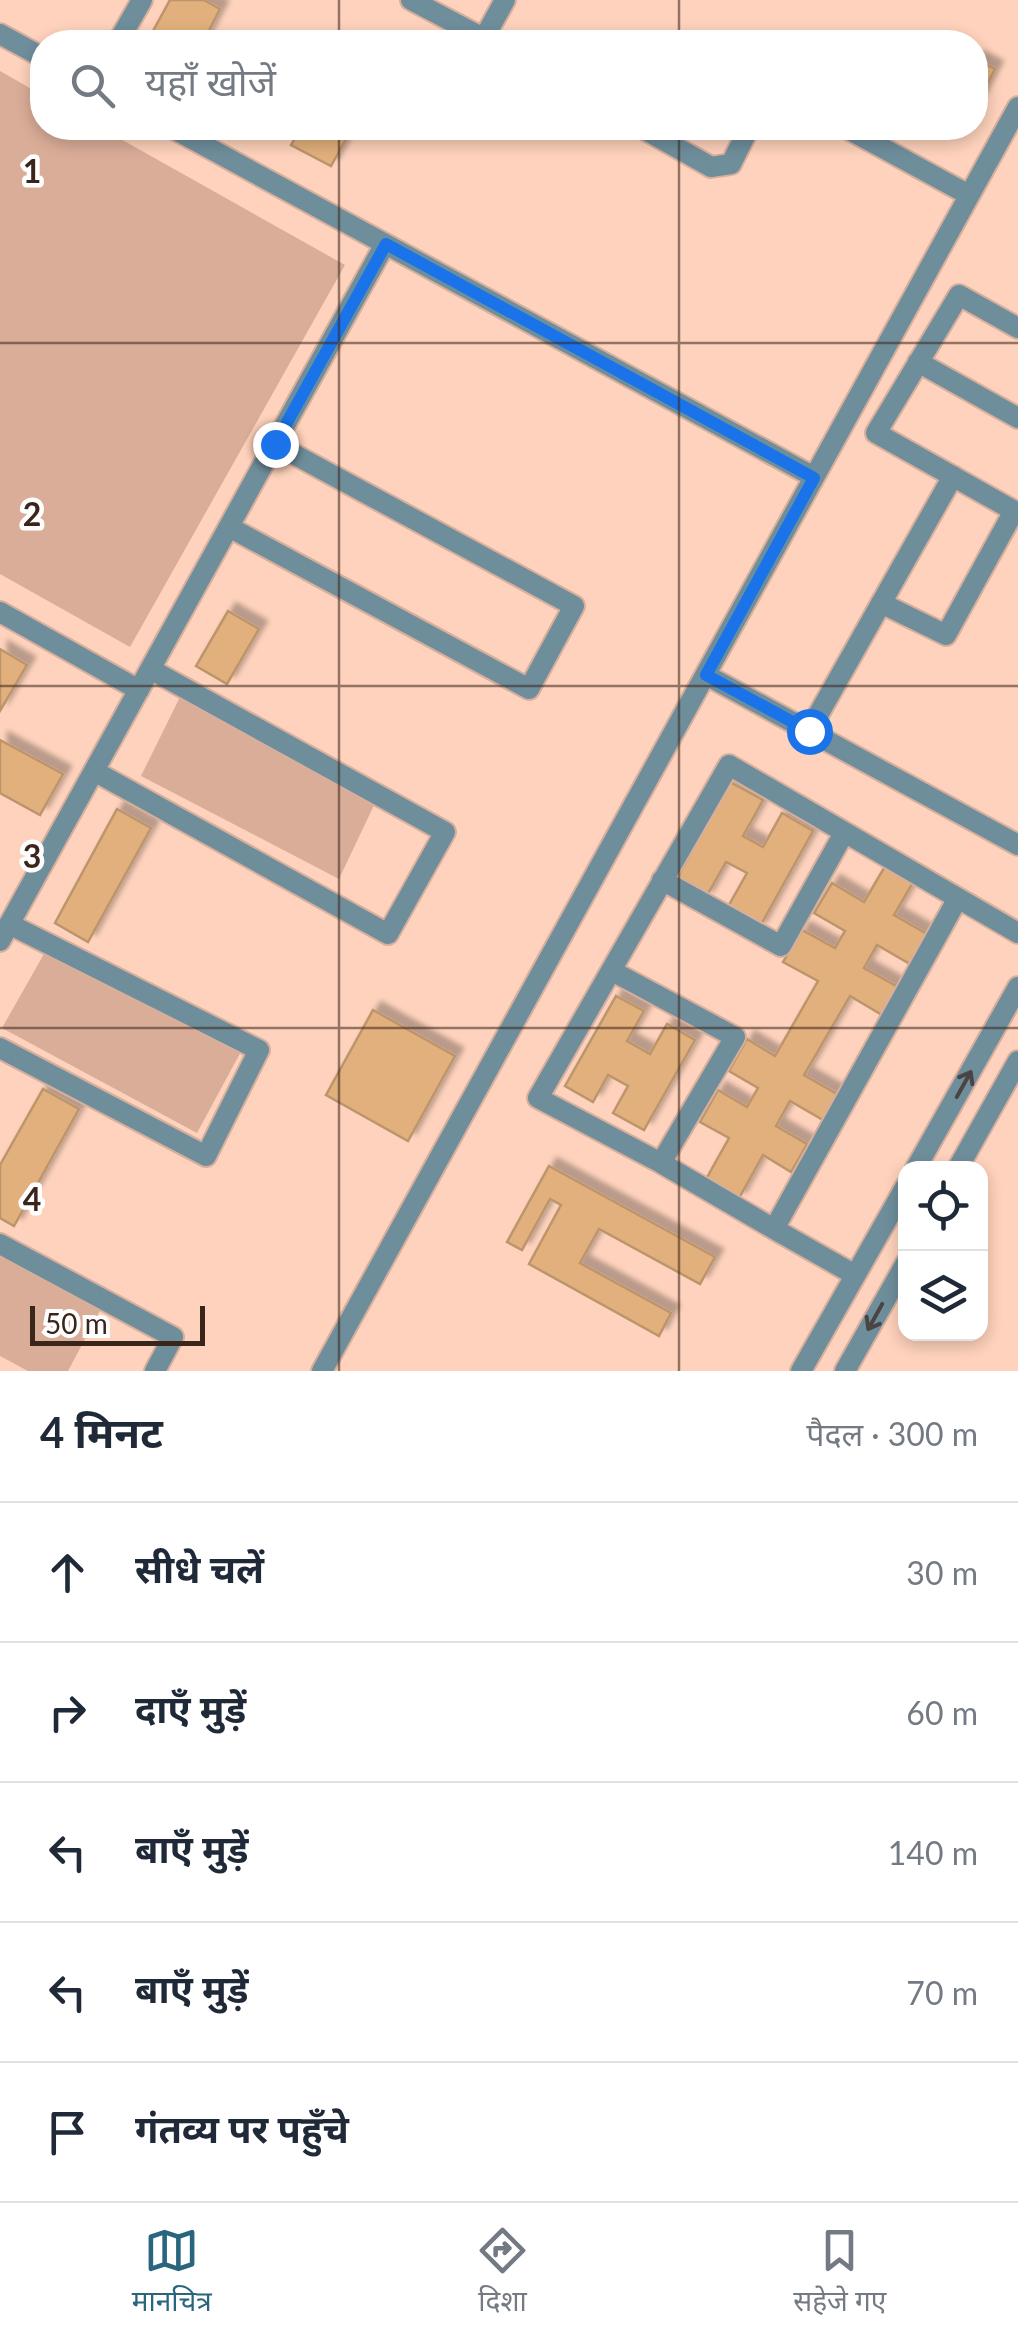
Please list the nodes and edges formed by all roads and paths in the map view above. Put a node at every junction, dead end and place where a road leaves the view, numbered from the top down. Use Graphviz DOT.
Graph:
graph roads {
  1 [pos="142,0"];
  2 [pos="411,0"];
  3 [pos="505,0"];
  4 [pos="125,30"];
  5 [pos="468,30"];
  6 [pos="492,30"];
  7 [pos="0,34"];
  8 [pos="30,50"];
  9 [pos="1018,107"];
  10 [pos="194,140"];
  11 [pos="664,140"];
  12 [pos="743,140"];
  13 [pos="868,140"];
  14 [pos="969,195"];
  15 [pos="386,244"];
  16 [pos="1018,328"];
  17 [pos="918,362"];
  18 [pos="1018,418"];
  19 [pos="275,444"];
  20 [pos="953,476"];
  21 [pos="814,478"];
  22 [pos="1016,512"];
  23 [pos="229,527"];
  24 [pos="881,603"];
  25 [pos="0,612"];
  26 [pos="150,669"];
  27 [pos="706,675"];
  28 [pos="139,690"];
  29 [pos="809,731"];
  30 [pos="94,771"];
  31 [pos="844,833"];
  32 [pos="1018,845"];
  33 [pos="662,880"];
  34 [pos="958,898"];
  35 [pos="1018,932"];
  36 [pos="5,933"];
  37 [pos="612,971"];
  38 [pos="1018,988"];
  39 [pos="0,1048"];
  40 [pos="1018,1061"];
  41 [pos="920,1161"];
  42 [pos="962,1161"];
  43 [pos="661,1163"];
  44 [pos="898,1200"];
  45 [pos="774,1229"];
  46 [pos="0,1244"];
  47 [pos="855,1275"];
  48 [pos="898,1276"];
  49 [pos="154,1371"];
  50 [pos="322,1371"];
  51 [pos="801,1371"];
  52 [pos="845,1371"];
  1 -- 4 [label="street"];
  2 -- 5 [label="street"];
  3 -- 6 [label="street"];
  7 -- 8 [label="street"];
  9 -- 14 [label="street"];
  10 -- 15 [label="street"];
  11 -- 12 [label="street"];
  13 -- 14 [label="street"];
  14 -- 21 [label="street"];
  15 -- 19 [label="street"];
  15 -- 21 [label="street"];
  16 -- 17 [label="street"];
  17 -- 18 [label="street"];
  17 -- 20 [label="street"];
  19 -- 23 [label="street"];
  19 -- 23 [label="street"];
  20 -- 22 [label="street"];
  20 -- 24 [label="street"];
  21 -- 27 [label="street"];
  22 -- 24 [label="street"];
  23 -- 26 [label="street"];
  24 -- 29 [label="street"];
  25 -- 28 [label="street"];
  26 -- 28 [label="street"];
  26 -- 30 [label="street"];
  27 -- 29 [label="street"];
  27 -- 50 [label="street"];
  28 -- 30 [label="street"];
  29 -- 32 [label="street"];
  30 -- 36 [label="street"];
  31 -- 33 [label="street"];
  31 -- 33 [label="street"];
  31 -- 34 [label="street"];
  33 -- 37 [label="street"];
  34 -- 35 [label="street"];
  34 -- 45 [label="street"];
  36 -- 39 [label="street"];
  37 -- 43 [label="street"];
  37 -- 43 [label="street"];
  41 -- 38 [label="street, one-way"];
  40 -- 42 [label="street"];
  43 -- 45 [label="street"];
  44 -- 47 [label="street"];
  45 -- 47 [label="street"];
  46 -- 49 [label="street"];
  47 -- 51 [label="street"];
  48 -- 52 [label="street, one-way"];
}
